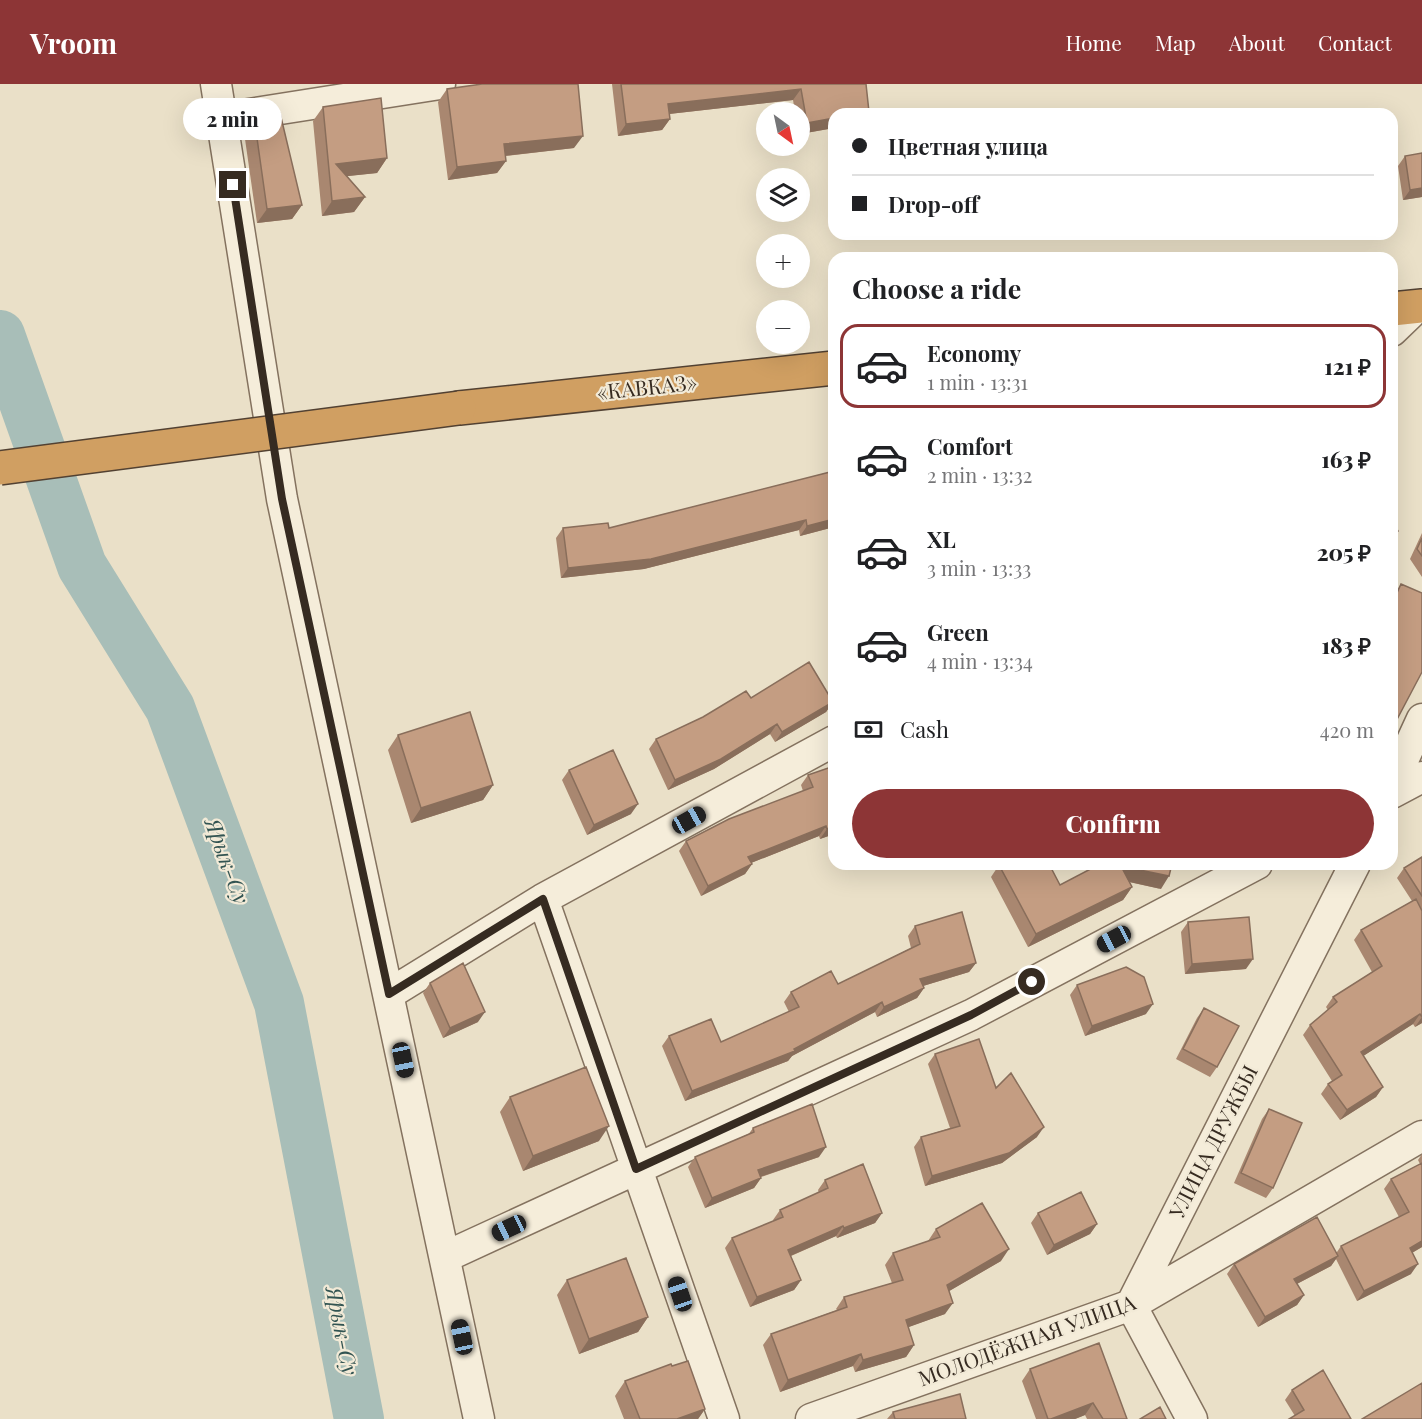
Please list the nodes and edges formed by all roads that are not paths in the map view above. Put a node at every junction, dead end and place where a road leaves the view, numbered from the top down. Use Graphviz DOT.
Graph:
graph roads {
  1 [pos="216,84"];
  2 [pos="440,84"];
  3 [pos="223,118"];
  4 [pos="1411,307"];
  5 [pos="1398,323"];
  6 [pos="828,369"];
  7 [pos="0,468"];
  8 [pos="1422,719"];
  9 [pos="828,744"];
  10 [pos="1398,771"];
  11 [pos="1422,777"];
  12 [pos="1398,790"];
  13 [pos="1246,870"];
  14 [pos="1352,870"];
  15 [pos="543,899"];
  16 [pos="389,994"];
  17 [pos="1422,1136"];
  18 [pos="636,1169"];
  19 [pos="445,1257"];
  20 [pos="1131,1305"];
  21 [pos="479,1419"];
  22 [pos="724,1419"];
  23 [pos="811,1419"];
  24 [pos="1192,1419"];
  1 -- 3 [label="street"];
  2 -- 3 [label="street"];
  3 -- 16 [label="street"];
  4 -- 5 [label="street"];
  6 -- 7 [label="highway, «КАВКАЗ», bridge"];
  8 -- 10 [label="street"];
  9 -- 15 [label="street"];
  11 -- 12 [label="street"];
  13 -- 18 [label="street"];
  14 -- 20 [label="street, УЛИЦА ДРУЖБЫ"];
  15 -- 16 [label="street"];
  15 -- 18 [label="street"];
  16 -- 19 [label="street"];
  17 -- 20 [label="street, МОЛОДЁЖНАЯ УЛИЦА"];
  18 -- 19 [label="street"];
  18 -- 22 [label="street"];
  19 -- 21 [label="street"];
  20 -- 23 [label="street, МОЛОДЁЖНАЯ УЛИЦА"];
  20 -- 24 [label="street"];
}
